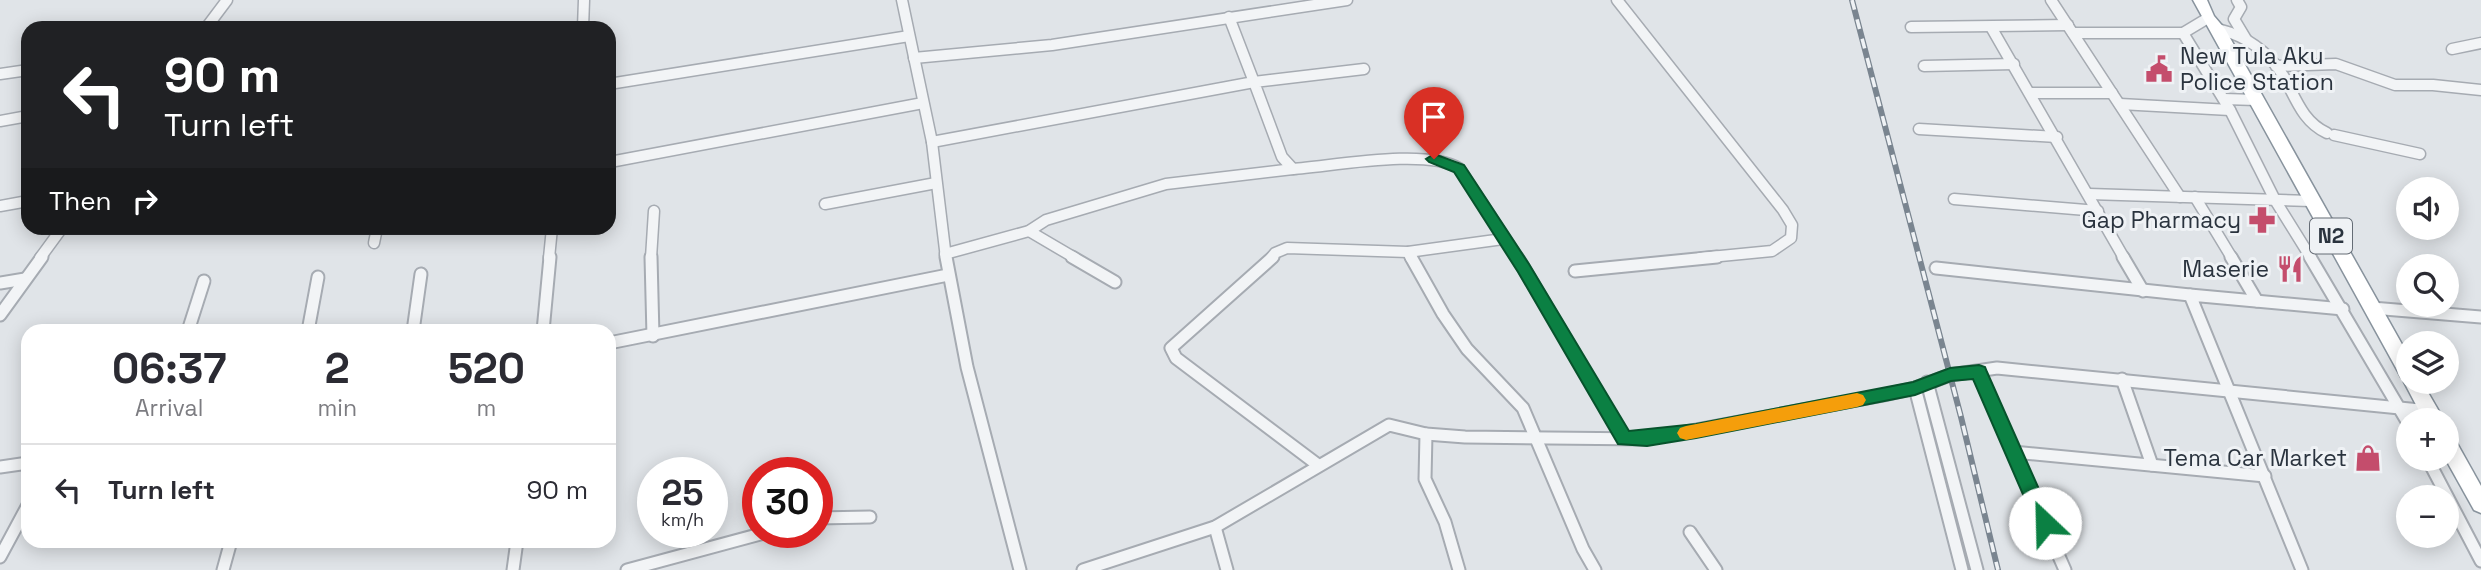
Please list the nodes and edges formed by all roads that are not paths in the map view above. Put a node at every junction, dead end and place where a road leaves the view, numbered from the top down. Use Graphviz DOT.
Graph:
graph roads {
  1 [pos="227,0"];
  2 [pos="584,0"];
  3 [pos="902,0"];
  4 [pos="1346,0"];
  5 [pos="1617,0"];
  6 [pos="2052,0"];
  7 [pos="2200,0"];
  8 [pos="2237,0"];
  9 [pos="1229,17"];
  10 [pos="211,21"];
  11 [pos="583,21"];
  12 [pos="2213,23"];
  13 [pos="1911,27"];
  14 [pos="1992,27"];
  15 [pos="2071,29"];
  16 [pos="2183,33"];
  17 [pos="909,36"];
  18 [pos="2246,39"];
  19 [pos="2481,43"];
  20 [pos="2452,49"];
  21 [pos="914,58"];
  22 [pos="2014,64"];
  23 [pos="1924,66"];
  24 [pos="2276,66"];
  25 [pos="1364,69"];
  26 [pos="21,70"];
  27 [pos="0,74"];
  28 [pos="616,82"];
  29 [pos="1254,82"];
  30 [pos="2481,90"];
  31 [pos="2031,93"];
  32 [pos="2112,93"];
  33 [pos="2224,99"];
  34 [pos="2256,100"];
  35 [pos="923,103"];
  36 [pos="2120,104"];
  37 [pos="2230,110"];
  38 [pos="21,118"];
  39 [pos="0,121"];
  40 [pos="1919,129"];
  41 [pos="2057,137"];
  42 [pos="932,142"];
  43 [pos="2420,154"];
  44 [pos="616,161"];
  45 [pos="1293,169"];
  46 [pos="936,183"];
  47 [pos="2089,194"];
  48 [pos="2180,197"];
  49 [pos="2195,197"];
  50 [pos="1954,199"];
  51 [pos="2275,200"];
  52 [pos="2311,201"];
  53 [pos="21,202"];
  54 [pos="825,204"];
  55 [pos="0,206"];
  56 [pos="654,211"];
  57 [pos="2098,211"];
  58 [pos="1029,231"];
  59 [pos="57,235"];
  60 [pos="376,235"];
  61 [pos="551,235"];
  62 [pos="1503,239"];
  63 [pos="374,243"];
  64 [pos="1408,252"];
  65 [pos="945,254"];
  66 [pos="1936,268"];
  67 [pos="1575,271"];
  68 [pos="421,274"];
  69 [pos="948,275"];
  70 [pos="318,276"];
  71 [pos="25,279"];
  72 [pos="204,281"];
  73 [pos="1115,282"];
  74 [pos="0,283"];
  75 [pos="2143,292"];
  76 [pos="2190,295"];
  77 [pos="2257,301"];
  78 [pos="2372,308"];
  79 [pos="2343,309"];
  80 [pos="0,315"];
  81 [pos="2481,317"];
  82 [pos="190,324"];
  83 [pos="309,324"];
  84 [pos="414,324"];
  85 [pos="544,324"];
  86 [pos="653,336"];
  87 [pos="616,343"];
  88 [pos="2396,351"];
  89 [pos="1979,372"];
  90 [pos="2122,379"];
  91 [pos="1927,382"];
  92 [pos="1915,388"];
  93 [pos="2229,390"];
  94 [pos="2399,408"];
  95 [pos="2396,409"];
  96 [pos="1426,434"];
  97 [pos="1535,438"];
  98 [pos="1625,439"];
  99 [pos="2013,452"];
  100 [pos="21,464"];
  101 [pos="1318,465"];
  102 [pos="2152,465"];
  103 [pos="2459,465"];
  104 [pos="0,467"];
  105 [pos="2434,471"];
  106 [pos="2265,476"];
  107 [pos="2481,505"];
  108 [pos="870,517"];
  109 [pos="21,518"];
  110 [pos="833,518"];
  111 [pos="1215,527"];
  112 [pos="1690,532"];
  113 [pos="742,539"];
  114 [pos="229,548"];
  115 [pos="516,548"];
  116 [pos="0,557"];
  117 [pos="2481,561"];
  118 [pos="223,570"];
  119 [pos="513,570"];
  120 [pos="627,570"];
  121 [pos="1020,570"];
  122 [pos="1083,570"];
  123 [pos="1227,570"];
  124 [pos="1459,570"];
  125 [pos="1595,570"];
  126 [pos="1716,570"];
  127 [pos="1962,570"];
  128 [pos="1977,570"];
  129 [pos="2065,570"];
  130 [pos="2302,570"];
  1 -- 10 [label="street"];
  2 -- 11 [label="street"];
  3 -- 17 [label="street"];
  4 -- 9 [label="street"];
  5 -- 67 [label="street"];
  6 -- 15 [label="street"];
  7 -- 12 [label="highway, N2"];
  8 -- 18 [label="street"];
  9 -- 21 [label="street"];
  9 -- 29 [label="street"];
  12 -- 16 [label="street"];
  12 -- 18 [label="street"];
  12 -- 34 [label="highway, N2"];
  13 -- 14 [label="street"];
  14 -- 15 [label="street"];
  14 -- 22 [label="street"];
  15 -- 16 [label="street"];
  15 -- 32 [label="street"];
  16 -- 33 [label="street"];
  17 -- 21 [label="street"];
  17 -- 28 [label="street"];
  18 -- 24 [label="street"];
  19 -- 20 [label="street"];
  21 -- 35 [label="street"];
  22 -- 23 [label="street"];
  22 -- 31 [label="street"];
  24 -- 30 [label="street"];
  24 -- 43 [label="street"];
  25 -- 29 [label="street"];
  26 -- 27 [label="street"];
  29 -- 42 [label="street"];
  29 -- 45 [label="street"];
  31 -- 32 [label="street"];
  31 -- 41 [label="street"];
  32 -- 36 [label="street"];
  33 -- 34 [label="street"];
  33 -- 37 [label="street"];
  34 -- 52 [label="highway, N2"];
  35 -- 42 [label="street"];
  35 -- 44 [label="street"];
  36 -- 37 [label="street"];
  36 -- 48 [label="street"];
  37 -- 51 [label="street"];
  38 -- 39 [label="street"];
  40 -- 41 [label="street"];
  41 -- 47 [label="street"];
  42 -- 46 [label="street"];
  45 -- 58 [label="street"];
  45 -- 62 [label="street"];
  46 -- 54 [label="street"];
  46 -- 65 [label="street"];
  47 -- 48 [label="street"];
  47 -- 57 [label="street"];
  48 -- 49 [label="street"];
  49 -- 51 [label="street"];
  49 -- 77 [label="street"];
  50 -- 57 [label="street"];
  51 -- 52 [label="street"];
  51 -- 79 [label="street"];
  52 -- 78 [label="highway, N2"];
  53 -- 55 [label="street"];
  56 -- 86 [label="street"];
  57 -- 75 [label="street"];
  58 -- 65 [label="street"];
  58 -- 73 [label="street"];
  59 -- 71 [label="street"];
  60 -- 63 [label="street"];
  61 -- 85 [label="street"];
  62 -- 64 [label="street"];
  62 -- 98 [label="street"];
  64 -- 97 [label="street"];
  64 -- 101 [label="street"];
  65 -- 69 [label="street"];
  66 -- 75 [label="street"];
  68 -- 84 [label="street"];
  69 -- 86 [label="street"];
  69 -- 121 [label="street"];
  70 -- 83 [label="street"];
  71 -- 74 [label="street"];
  71 -- 80 [label="street"];
  72 -- 82 [label="street"];
  75 -- 76 [label="street"];
  76 -- 77 [label="street"];
  76 -- 93 [label="street"];
  77 -- 79 [label="street"];
  78 -- 81 [label="street"];
  78 -- 88 [label="highway, N2"];
  79 -- 94 [label="street"];
  86 -- 87 [label="street"];
  89 -- 90 [label="street"];
  89 -- 91 [label="street"];
  89 -- 99 [label="street"];
  90 -- 93 [label="street"];
  90 -- 102 [label="street"];
  91 -- 92 [label="street"];
  91 -- 128 [label="street"];
  92 -- 98 [label="street"];
  92 -- 127 [label="street"];
  93 -- 95 [label="street"];
  93 -- 106 [label="street"];
  96 -- 97 [label="street"];
  96 -- 101 [label="street"];
  96 -- 124 [label="street"];
  97 -- 98 [label="street"];
  97 -- 125 [label="street"];
  99 -- 102 [label="street"];
  99 -- 129 [label="street"];
  100 -- 104 [label="street"];
  101 -- 111 [label="street"];
  102 -- 106 [label="street"];
  103 -- 107 [label="highway"];
  105 -- 117 [label="street"];
  106 -- 130 [label="street"];
  108 -- 110 [label="street"];
  109 -- 116 [label="street"];
  111 -- 122 [label="street"];
  111 -- 123 [label="street"];
  112 -- 126 [label="street"];
  113 -- 120 [label="street"];
  114 -- 118 [label="street"];
  115 -- 119 [label="street"];
}
